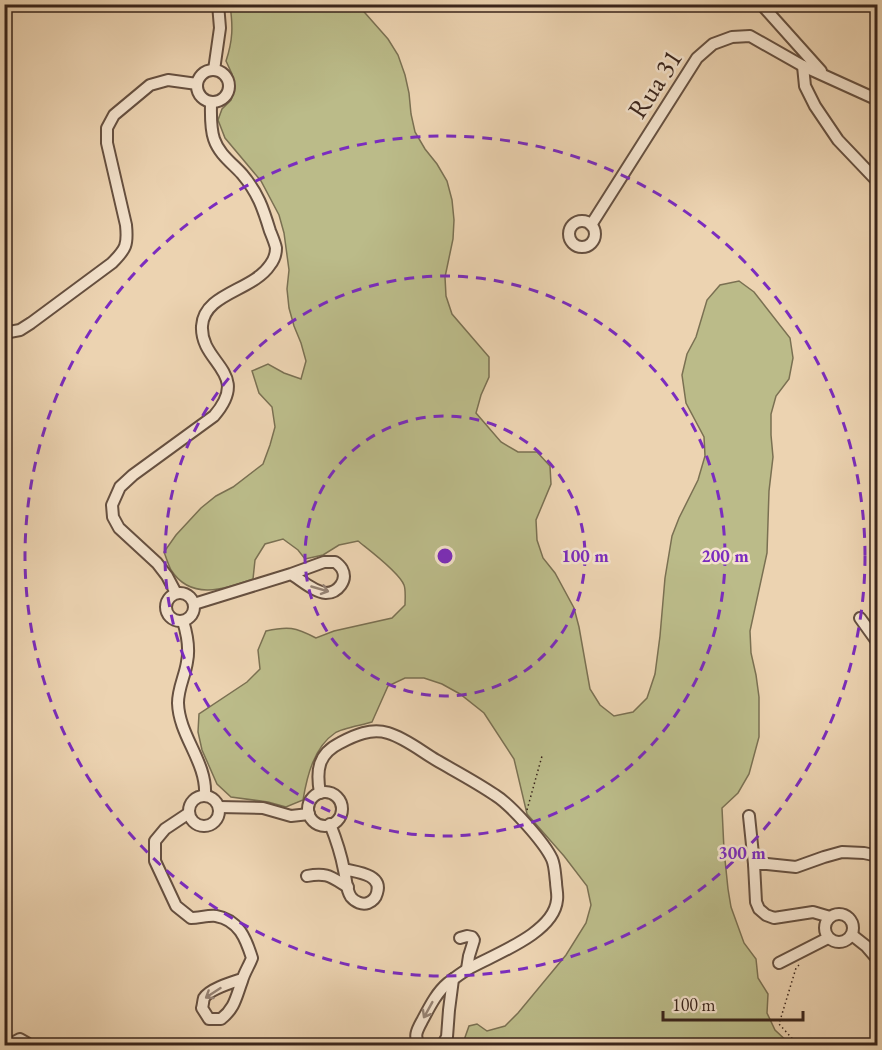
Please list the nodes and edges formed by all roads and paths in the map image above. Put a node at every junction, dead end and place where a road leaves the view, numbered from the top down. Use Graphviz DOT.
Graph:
graph roads {
  1 [pos="218,4"];
  2 [pos="761,4"];
  3 [pos="803,66"];
  4 [pos="214,70"];
  5 [pos="825,76"];
  6 [pos="197,84"];
  7 [pos="878,100"];
  8 [pos="211,102"];
  9 [pos="878,182"];
  10 [pos="591,225"];
  11 [pos="4,333"];
  12 [pos="291,574"];
  13 [pos="176,593"];
  14 [pos="194,604"];
  15 [pos="860,618"];
  16 [pos="183,621"];
  17 [pos="878,643"];
  18 [pos="542,756"];
  19 [pos="320,793"];
  20 [pos="205,795"];
  21 [pos="219,807"];
  22 [pos="189,813"];
  23 [pos="309,814"];
  24 [pos="749,816"];
  25 [pos="524,823"];
  26 [pos="330,825"];
  27 [pos="878,856"];
  28 [pos="754,864"];
  29 [pos="344,868"];
  30 [pos="307,876"];
  31 [pos="348,887"];
  32 [pos="830,917"];
  33 [pos="852,935"];
  34 [pos="460,938"];
  35 [pos="828,938"];
  36 [pos="878,960"];
  37 [pos="804,961"];
  38 [pos="779,963"];
  39 [pos="467,969"];
  40 [pos="242,979"];
  41 [pos="453,979"];
  42 [pos="8,1046"];
  43 [pos="29,1046"];
  44 [pos="420,1046"];
  45 [pos="442,1046"];
  46 [pos="799,1046"];
  1 -- 4 [label="street"];
  2 -- 5 [label="street, Rua 31"];
  3 -- 5 [label="street, Rua 31"];
  3 -- 9 [label="street"];
  3 -- 10 [label="street, Rua 31"];
  4 -- 6 [label="street"];
  4 -- 8 [label="street"];
  5 -- 7 [label="street, Rua 31"];
  6 -- 8 [label="street"];
  6 -- 11 [label="street"];
  8 -- 13 [label="street"];
  12 -- 14 [label="street"];
  13 -- 14 [label="street"];
  13 -- 16 [label="street"];
  14 -- 16 [label="street"];
  15 -- 17 [label="street"];
  16 -- 20 [label="street"];
  18 -- 25 [label="path"];
  19 -- 23 [label="street"];
  19 -- 25 [label="street"];
  19 -- 26 [label="street"];
  20 -- 21 [label="street"];
  20 -- 22 [label="street"];
  21 -- 22 [label="street"];
  21 -- 23 [label="street"];
  22 -- 40 [label="street"];
  23 -- 26 [label="street"];
  24 -- 28 [label="street"];
  25 -- 39 [label="street"];
  26 -- 29 [label="street"];
  27 -- 28 [label="street"];
  28 -- 32 [label="street"];
  29 -- 31 [label="street"];
  29 -- 31 [label="street"];
  30 -- 31 [label="street"];
  32 -- 33 [label="street"];
  32 -- 35 [label="street"];
  33 -- 35 [label="street"];
  33 -- 36 [label="street"];
  34 -- 39 [label="street"];
  35 -- 38 [label="street"];
  37 -- 46 [label="path"];
  39 -- 41 [label="street"];
  41 -- 44 [label="street, one-way"];
  41 -- 45 [label="street"];
  42 -- 43 [label="street"];
}
